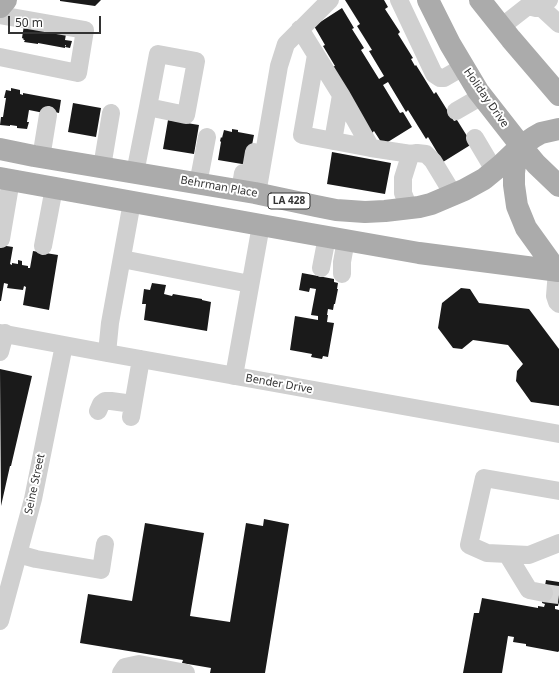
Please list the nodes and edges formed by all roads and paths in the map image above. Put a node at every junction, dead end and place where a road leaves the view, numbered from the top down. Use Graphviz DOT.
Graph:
graph roads {
  1 [pos="6,0"];
  2 [pos="330,0"];
  3 [pos="399,0"];
  4 [pos="428,0"];
  5 [pos="480,0"];
  6 [pos="540,4"];
  7 [pos="0,7"];
  8 [pos="0,15"];
  9 [pos="559,24"];
  10 [pos="300,29"];
  11 [pos="505,32"];
  12 [pos="316,55"];
  13 [pos="0,58"];
  14 [pos="463,67"];
  15 [pos="341,95"];
  16 [pos="559,95"];
  17 [pos="482,96"];
  18 [pos="148,108"];
  19 [pos="456,111"];
  20 [pos="111,113"];
  21 [pos="48,115"];
  22 [pos="559,129"];
  23 [pos="207,137"];
  24 [pos="475,138"];
  25 [pos="257,139"];
  26 [pos="333,141"];
  27 [pos="521,146"];
  28 [pos="371,148"];
  29 [pos="0,149"];
  30 [pos="411,154"];
  31 [pos="37,157"];
  32 [pos="102,167"];
  33 [pos="494,170"];
  34 [pos="135,173"];
  35 [pos="13,180"];
  36 [pos="198,184"];
  37 [pos="559,186"];
  38 [pos="54,188"];
  39 [pos="249,192"];
  40 [pos="453,194"];
  41 [pos="132,202"];
  42 [pos="316,206"];
  43 [pos="409,208"];
  44 [pos="261,225"];
  45 [pos="328,237"];
  46 [pos="1,239"];
  47 [pos="43,246"];
  48 [pos="122,259"];
  49 [pos="321,268"];
  50 [pos="558,271"];
  51 [pos="342,274"];
  52 [pos="250,284"];
  53 [pos="559,304"];
  54 [pos="2,333"];
  55 [pos="64,345"];
  56 [pos="0,352"];
  57 [pos="107,353"];
  58 [pos="141,359"];
  59 [pos="234,376"];
  60 [pos="98,411"];
  61 [pos="559,434"];
  62 [pos="559,491"];
  63 [pos="559,543"];
  64 [pos="106,544"];
  65 [pos="18,554"];
  66 [pos="507,554"];
  67 [pos="544,593"];
  68 [pos="0,621"];
  69 [pos="121,673"];
  70 [pos="186,673"];
  1 -- 7 [label="main road"];
  2 -- 10 [label="street"];
  3 -- 14 [label="street"];
  4 -- 14 [label="main road, Holiday Drive"];
  5 -- 11 [label="main road"];
  6 -- 9 [label="street"];
  6 -- 11 [label="street"];
  8 -- 13 [label="street"];
  10 -- 12 [label="street"];
  10 -- 39 [label="street"];
  11 -- 16 [label="main road"];
  12 -- 15 [label="street"];
  12 -- 26 [label="street"];
  14 -- 17 [label="main road, Holiday Drive"];
  15 -- 26 [label="street"];
  15 -- 28 [label="street"];
  17 -- 19 [label="street"];
  17 -- 27 [label="main road, Holiday Drive"];
  18 -- 34 [label="street"];
  20 -- 32 [label="street"];
  21 -- 31 [label="street"];
  22 -- 27 [label="main road, Behrman Place / LA 428"];
  23 -- 36 [label="street"];
  24 -- 33 [label="street"];
  25 -- 39 [label="street"];
  26 -- 28 [label="street"];
  27 -- 33 [label="main road, Behrman Place / LA 428"];
  27 -- 37 [label="main road, Holiday Drive"];
  27 -- 50 [label="main road"];
  28 -- 30 [label="street"];
  29 -- 31 [label="main road, Behrman Place / LA 428"];
  30 -- 40 [label="street"];
  30 -- 43 [label="street"];
  31 -- 32 [label="main road, Behrman Place / LA 428"];
  31 -- 35 [label="main road"];
  32 -- 34 [label="main road, Behrman Place / LA 428"];
  33 -- 40 [label="main road, Behrman Place / LA 428"];
  34 -- 36 [label="main road, Behrman Place / LA 428"];
  35 -- 38 [label="main road"];
  35 -- 46 [label="street"];
  36 -- 39 [label="main road, Behrman Place / LA 428"];
  38 -- 41 [label="main road"];
  38 -- 47 [label="street"];
  39 -- 42 [label="main road, Behrman Place / LA 428"];
  40 -- 43 [label="main road, Behrman Place / LA 428"];
  41 -- 44 [label="main road"];
  41 -- 48 [label="street"];
  42 -- 43 [label="main road, Behrman Place / LA 428"];
  42 -- 45 [label="main road"];
  44 -- 45 [label="main road"];
  44 -- 52 [label="street"];
  45 -- 49 [label="street"];
  45 -- 50 [label="main road"];
  45 -- 51 [label="street"];
  48 -- 52 [label="street"];
  48 -- 57 [label="street"];
  50 -- 53 [label="street"];
  52 -- 59 [label="street"];
  54 -- 55 [label="street, Bender Drive"];
  54 -- 56 [label="street"];
  55 -- 57 [label="street, Bender Drive"];
  55 -- 65 [label="street, Seine Street"];
  57 -- 58 [label="street, Bender Drive"];
  58 -- 59 [label="street, Bender Drive"];
  58 -- 60 [label="street"];
  59 -- 61 [label="street, Bender Drive"];
  62 -- 66 [label="street"];
  63 -- 66 [label="street"];
  64 -- 65 [label="street"];
  65 -- 68 [label="street, Seine Street"];
  66 -- 67 [label="street"];
  69 -- 70 [label="street"];
}
